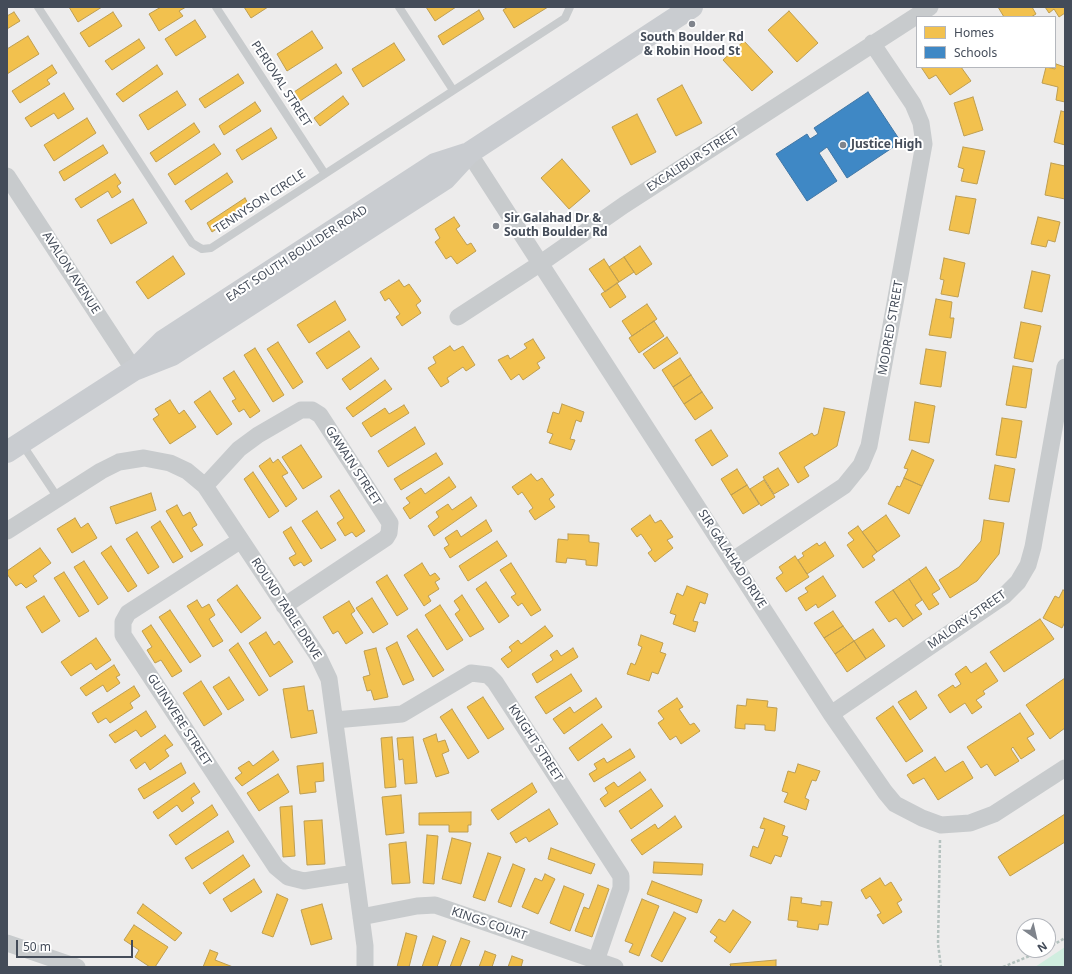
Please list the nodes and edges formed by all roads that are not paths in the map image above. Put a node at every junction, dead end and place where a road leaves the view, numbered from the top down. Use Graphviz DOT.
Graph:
graph roads {
  1 [pos="38,7"];
  2 [pos="216,7"];
  3 [pos="399,7"];
  4 [pos="570,7"];
  5 [pos="692,7"];
  6 [pos="930,7"];
  7 [pos="872,44"];
  8 [pos="453,90"];
  9 [pos="470,153"];
  10 [pos="325,174"];
  11 [pos="7,176"];
  12 [pos="541,263"];
  13 [pos="458,317"];
  14 [pos="1065,367"];
  15 [pos="134,370"];
  16 [pos="14,448"];
  17 [pos="205,486"];
  18 [pos="58,498"];
  19 [pos="7,531"];
  20 [pos="241,540"];
  21 [pos="733,560"];
  22 [pos="284,606"];
  23 [pos="831,714"];
  24 [pos="335,720"];
  25 [pos="1065,768"];
  26 [pos="355,873"];
  27 [pos="361,917"];
  28 [pos="7,943"];
  29 [pos="596,961"];
  30 [pos="78,967"];
  31 [pos="365,967"];
  32 [pos="614,967"];
  1 -- 10 [label="lane, TENNYSON CIRCLE"];
  2 -- 10 [label="lane, PERIOVAL STREET"];
  3 -- 8 [label="lane"];
  4 -- 8 [label="lane, TENNYSON CIRCLE"];
  5 -- 9 [label="main road, EAST SOUTH BOULDER ROAD"];
  6 -- 7 [label="street, EXCALIBUR STREET"];
  7 -- 12 [label="street, EXCALIBUR STREET"];
  7 -- 21 [label="street, MODRED STREET"];
  8 -- 10 [label="lane, TENNYSON CIRCLE"];
  9 -- 12 [label="street, SIR GALAHAD DRIVE"];
  9 -- 15 [label="main road, EAST SOUTH BOULDER ROAD"];
  11 -- 15 [label="street, AVALON AVENUE"];
  12 -- 13 [label="street, EXCALIBUR STREET"];
  12 -- 21 [label="street, SIR GALAHAD DRIVE"];
  14 -- 23 [label="street, MALORY STREET"];
  15 -- 16 [label="main road, EAST SOUTH BOULDER ROAD"];
  16 -- 18 [label="lane"];
  17 -- 18 [label="street, ROUND TABLE DRIVE"];
  17 -- 20 [label="street, ROUND TABLE DRIVE"];
  17 -- 22 [label="street, GAWAIN STREET"];
  18 -- 19 [label="street, ROUND TABLE DRIVE"];
  20 -- 22 [label="street, ROUND TABLE DRIVE"];
  20 -- 26 [label="street, GUINIVERE STREET"];
  21 -- 23 [label="street, SIR GALAHAD DRIVE"];
  22 -- 24 [label="street, ROUND TABLE DRIVE"];
  23 -- 25 [label="street, SIR GALAHAD DRIVE"];
  24 -- 26 [label="street, ROUND TABLE DRIVE"];
  24 -- 29 [label="street, KNIGHT STREET"];
  26 -- 27 [label="street, ROUND TABLE DRIVE"];
  27 -- 29 [label="street, KINGS COURT"];
  27 -- 31 [label="street, ROUND TABLE DRIVE"];
  28 -- 30 [label="street"];
  29 -- 32 [label="street, KINGS COURT"];
}
